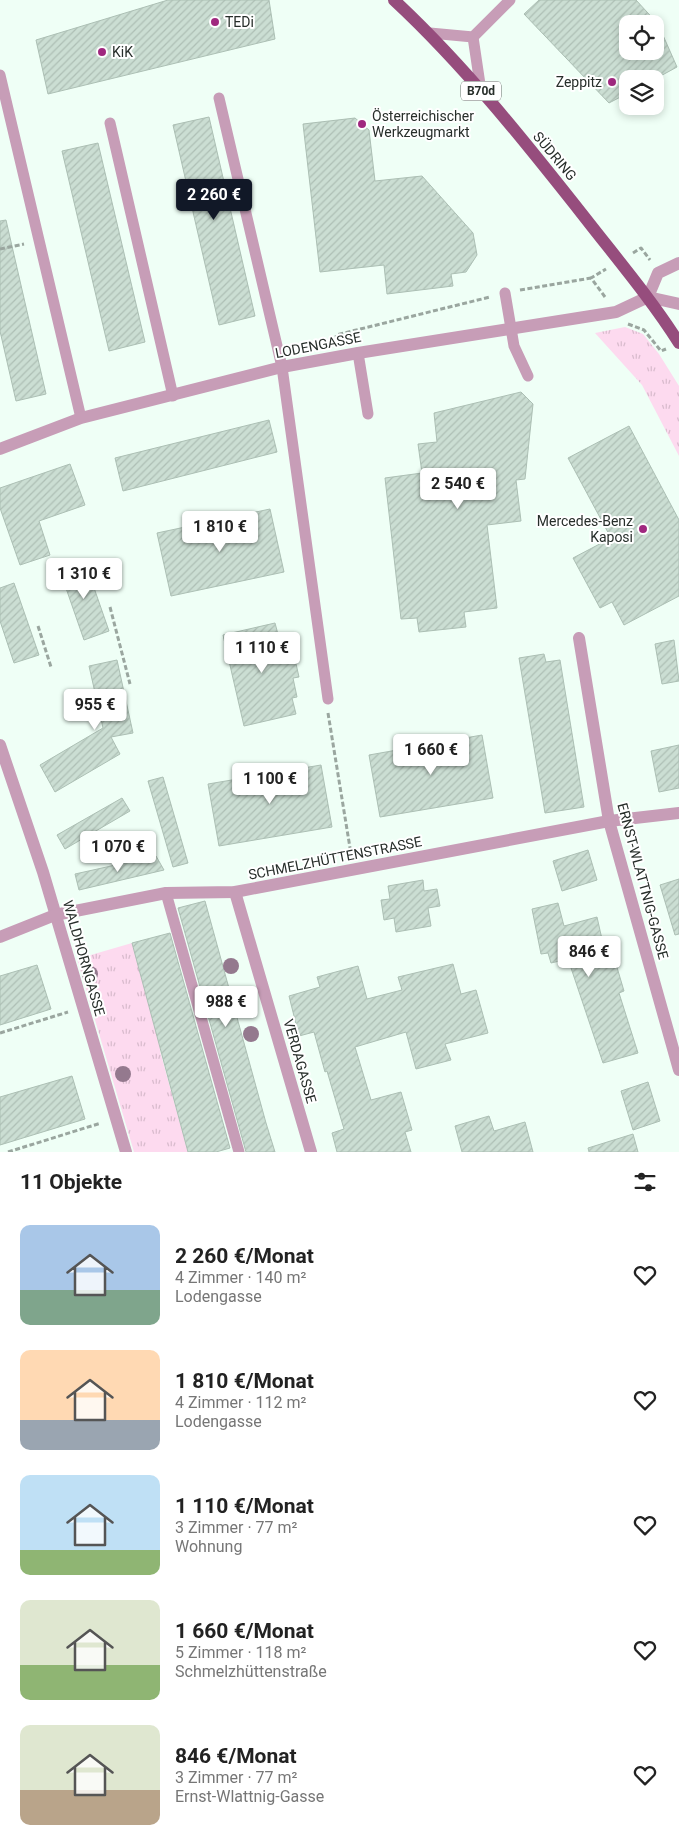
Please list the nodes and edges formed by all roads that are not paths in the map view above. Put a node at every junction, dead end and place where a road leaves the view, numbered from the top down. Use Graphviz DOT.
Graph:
graph roads {
  1 [pos="394,0"];
  2 [pos="510,0"];
  3 [pos="430,33"];
  4 [pos="473,37"];
  5 [pos="0,75"];
  6 [pos="481,91"];
  7 [pos="219,98"];
  8 [pos="110,123"];
  9 [pos="679,263"];
  10 [pos="506,293"];
  11 [pos="648,296"];
  12 [pos="679,304"];
  13 [pos="511,329"];
  14 [pos="679,343"];
  15 [pos="358,352"];
  16 [pos="282,367"];
  17 [pos="528,376"];
  18 [pos="174,396"];
  19 [pos="368,414"];
  20 [pos="81,418"];
  21 [pos="0,449"];
  22 [pos="579,638"];
  23 [pos="328,699"];
  24 [pos="0,745"];
  25 [pos="679,813"];
  26 [pos="609,821"];
  27 [pos="235,892"];
  28 [pos="166,893"];
  29 [pos="55,915"];
  30 [pos="0,937"];
  31 [pos="679,1070"];
  32 [pos="126,1152"];
  33 [pos="239,1152"];
  34 [pos="311,1152"];
  1 -- 3 [label="main road, SÜDRING / B70d"];
  2 -- 4 [label="lane"];
  3 -- 4 [label="lane"];
  3 -- 6 [label="main road, SÜDRING / B70d"];
  4 -- 6 [label="lane"];
  5 -- 20 [label="lane"];
  6 -- 11 [label="main road, SÜDRING / B70d"];
  7 -- 16 [label="lane"];
  8 -- 18 [label="lane"];
  9 -- 11 [label="street"];
  10 -- 13 [label="lane"];
  11 -- 12 [label="street"];
  11 -- 13 [label="street, LODENGASSE"];
  11 -- 14 [label="main road, SÜDRING / B70d"];
  13 -- 15 [label="street, LODENGASSE"];
  13 -- 17 [label="lane"];
  15 -- 16 [label="street, LODENGASSE"];
  15 -- 19 [label="lane"];
  16 -- 18 [label="street, LODENGASSE"];
  16 -- 23 [label="lane"];
  18 -- 20 [label="street, LODENGASSE"];
  20 -- 21 [label="street, LODENGASSE"];
  22 -- 26 [label="street, ERNST-WLATTNIG-GASSE"];
  24 -- 29 [label="street, WALDHORNGASSE"];
  25 -- 26 [label="street, SCHMELZHÜTTENSTRASSE"];
  26 -- 27 [label="street, SCHMELZHÜTTENSTRASSE"];
  26 -- 31 [label="street, ERNST-WLATTNIG-GASSE"];
  27 -- 28 [label="street, SCHMELZHÜTTENSTRASSE"];
  27 -- 34 [label="street, VERDAGASSE"];
  28 -- 29 [label="street, SCHMELZHÜTTENSTRASSE"];
  28 -- 33 [label="lane"];
  29 -- 30 [label="street, SCHMELZHÜTTENSTRASSE"];
  29 -- 32 [label="street, WALDHORNGASSE"];
}
